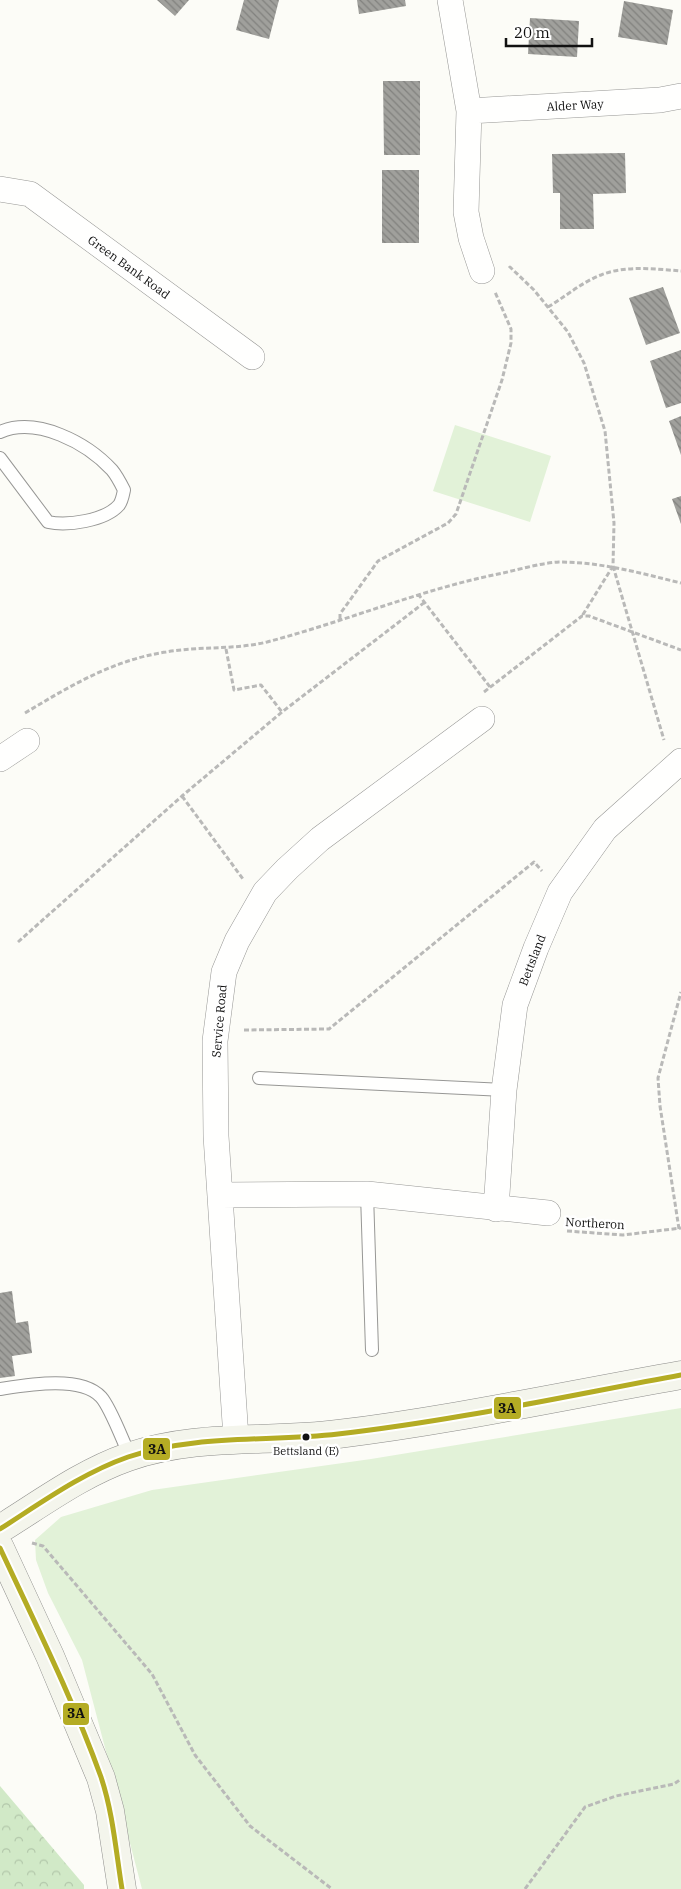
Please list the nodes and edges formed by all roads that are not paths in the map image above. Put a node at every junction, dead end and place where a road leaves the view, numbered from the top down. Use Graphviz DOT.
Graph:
graph roads {
  1 [pos="450,0"];
  2 [pos="681,96"];
  3 [pos="469,111"];
  4 [pos="0,189"];
  5 [pos="486,277"];
  6 [pos="252,358"];
  7 [pos="0,432"];
  8 [pos="0,458"];
  9 [pos="482,719"];
  10 [pos="27,740"];
  11 [pos="0,759"];
  12 [pos="676,764"];
  13 [pos="259,1078"];
  14 [pos="504,1090"];
  15 [pos="367,1194"];
  16 [pos="220,1196"];
  17 [pos="496,1208"];
  18 [pos="548,1213"];
  19 [pos="372,1350"];
  20 [pos="681,1375"];
  21 [pos="0,1389"];
  22 [pos="236,1438"];
  23 [pos="130,1456"];
  24 [pos="0,1529"];
  25 [pos="9,1546"];
  26 [pos="122,1889"];
  1 -- 3 [label="street"];
  2 -- 3 [label="street, Alder Way"];
  3 -- 5 [label="street"];
  4 -- 6 [label="street, Green Bank Road"];
  7 -- 8 [label="lane"];
  9 -- 16 [label="street, Service Road"];
  10 -- 11 [label="street"];
  12 -- 14 [label="street, Bettsland"];
  13 -- 14 [label="lane"];
  14 -- 17 [label="street, Bettsland"];
  15 -- 16 [label="street"];
  15 -- 17 [label="street"];
  15 -- 19 [label="lane"];
  16 -- 22 [label="street, Service Road"];
  17 -- 18 [label="street"];
  20 -- 22 [label="street"];
  21 -- 23 [label="lane"];
  22 -- 23 [label="street"];
  23 -- 24 [label="street"];
  25 -- 26 [label="street"];
}
